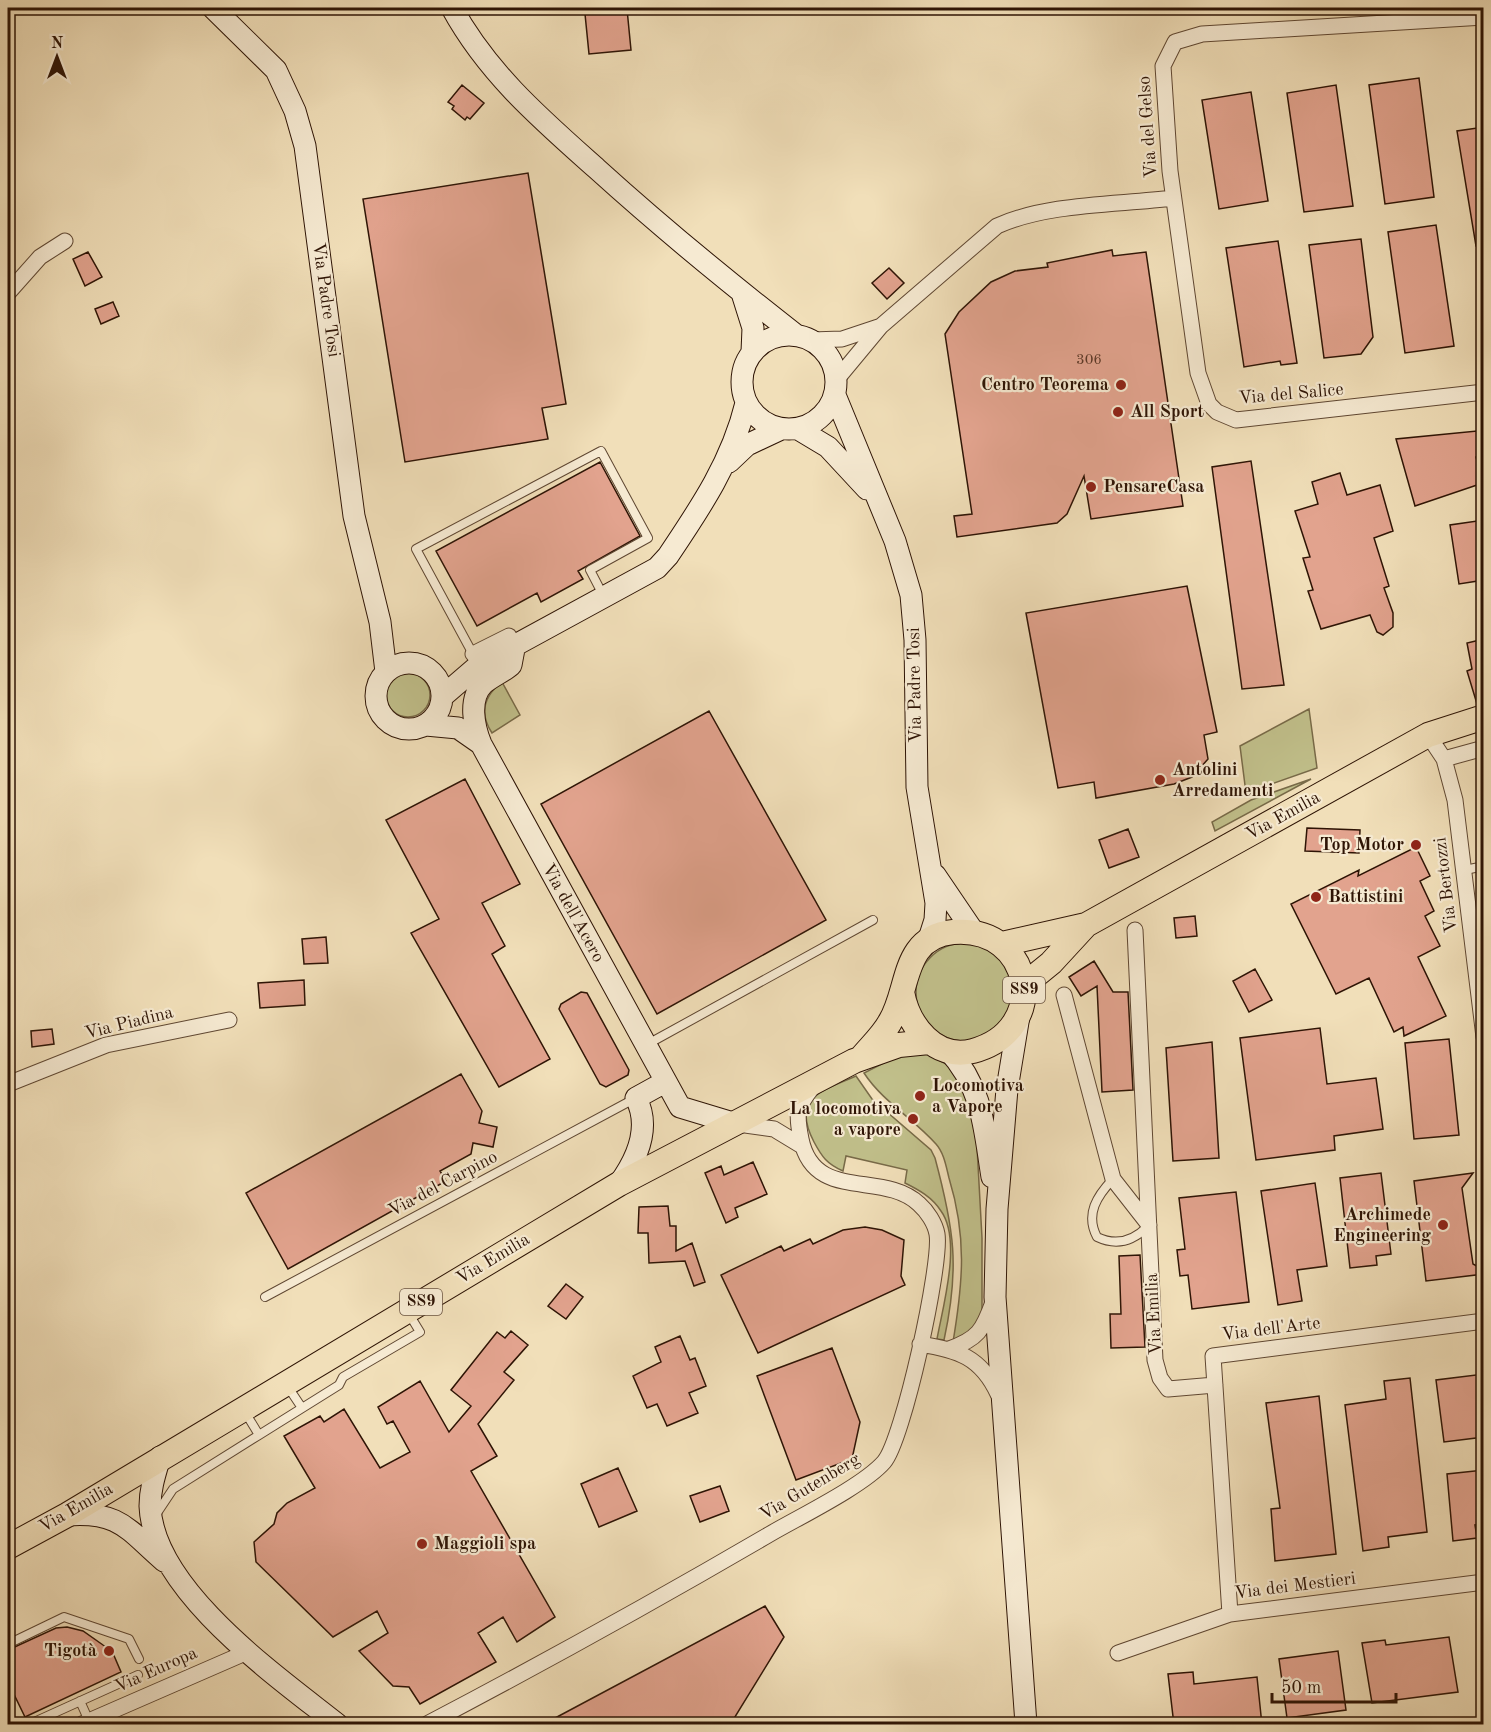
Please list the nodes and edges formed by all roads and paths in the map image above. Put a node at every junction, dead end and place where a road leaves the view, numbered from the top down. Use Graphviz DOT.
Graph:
graph roads {
  1 [pos="213,8"];
  2 [pos="452,8"];
  3 [pos="1484,17"];
  4 [pos="1173,198"];
  5 [pos="65,241"];
  6 [pos="8,293"];
  7 [pos="742,293"];
  8 [pos="880,326"];
  9 [pos="803,338"];
  10 [pos="752,352"];
  11 [pos="836,386"];
  12 [pos="1484,393"];
  13 [pos="746,403"];
  14 [pos="790,429"];
  15 [pos="725,466"];
  16 [pos="878,504"];
  17 [pos="605,598"];
  18 [pos="380,622"];
  19 [pos="511,642"];
  20 [pos="476,660"];
  21 [pos="425,668"];
  22 [pos="386,672"];
  23 [pos="443,699"];
  24 [pos="1484,717"];
  25 [pos="426,725"];
  26 [pos="1428,735"];
  27 [pos="478,739"];
  28 [pos="1484,748"];
  29 [pos="1444,759"];
  30 [pos="1484,866"];
  31 [pos="1465,870"];
  32 [pos="932,871"];
  33 [pos="873,920"];
  34 [pos="1086,925"];
  35 [pos="1135,930"];
  36 [pos="973,931"];
  37 [pos="928,942"];
  38 [pos="1002,944"];
  39 [pos="1024,985"];
  40 [pos="902,992"];
  41 [pos="1064,995"];
  42 [pos="1019,1016"];
  43 [pos="229,1020"];
  44 [pos="1484,1037"];
  45 [pos="645,1045"];
  46 [pos="939,1046"];
  47 [pos="861,1058"];
  48 [pos="819,1080"];
  49 [pos="665,1082"];
  50 [pos="8,1084"];
  51 [pos="636,1098"];
  52 [pos="733,1123"];
  53 [pos="802,1146"];
  54 [pos="1113,1179"];
  55 [pos="619,1184"];
  56 [pos="997,1209"];
  57 [pos="1149,1225"];
  58 [pos="265,1297"];
  59 [pos="995,1297"];
  60 [pos="407,1311"];
  61 [pos="1484,1321"];
  62 [pos="920,1344"];
  63 [pos="949,1349"];
  64 [pos="285,1383"];
  65 [pos="1215,1385"];
  66 [pos="1002,1403"];
  67 [pos="242,1408"];
  68 [pos="302,1408"];
  69 [pos="258,1435"];
  70 [pos="160,1457"];
  71 [pos="67,1515"];
  72 [pos="152,1523"];
  73 [pos="8,1546"];
  74 [pos="171,1567"];
  75 [pos="1484,1582"];
  76 [pos="1230,1614"];
  77 [pos="8,1644"];
  78 [pos="245,1653"];
  79 [pos="1118,1653"];
  80 [pos="139,1659"];
  81 [pos="138,1675"];
  82 [pos="80,1701"];
  83 [pos="32,1723"];
  84 [pos="86,1723"];
  85 [pos="337,1725"];
  86 [pos="428,1725"];
  87 [pos="1026,1725"];
  1 -- 18 [label="street, Via Padre Tosi"];
  2 -- 7 [label="street, Via Padre Tosi"];
  3 -- 4 [label="street, Via del Gelso"];
  4 -- 8 [label="street"];
  4 -- 12 [label="street, Via del Salice"];
  5 -- 6 [label="street"];
  7 -- 9 [label="street, Via Padre Tosi"];
  7 -- 10 [label="street"];
  8 -- 9 [label="street"];
  8 -- 11 [label="street"];
  9 -- 10 [label="street"];
  9 -- 11 [label="street, Via Padre Tosi"];
  10 -- 13 [label="street"];
  11 -- 14 [label="street"];
  11 -- 16 [label="street, Via Padre Tosi"];
  13 -- 14 [label="street, Via Padre Tosi"];
  13 -- 15 [label="street"];
  14 -- 15 [label="street"];
  14 -- 16 [label="street, Via Padre Tosi"];
  15 -- 17 [label="street"];
  16 -- 32 [label="street, Via Padre Tosi"];
  17 -- 19 [label="street"];
  17 -- 20 [label="lane"];
  18 -- 21 [label="street, Via Padre Tosi"];
  18 -- 22 [label="street, Via Padre Tosi"];
  19 -- 20 [label="street"];
  19 -- 27 [label="street, Via dell'Acero"];
  20 -- 21 [label="street"];
  20 -- 23 [label="street"];
  21 -- 22 [label="street"];
  21 -- 23 [label="street, Via Padre Tosi"];
  22 -- 25 [label="street, Via Padre Tosi"];
  23 -- 25 [label="street"];
  23 -- 27 [label="street, Via dell'Acero"];
  24 -- 26 [label="main road, Via Emilia / SS9"];
  25 -- 27 [label="street, Via dell'Acero"];
  26 -- 29 [label="street, Via Bertozzi"];
  26 -- 34 [label="main road, Via Emilia / SS9"];
  27 -- 45 [label="street, Via dell'Acero"];
  28 -- 29 [label="street"];
  29 -- 31 [label="street, Via Bertozzi"];
  30 -- 31 [label="lane"];
  31 -- 44 [label="street, Via Bertozzi"];
  32 -- 36 [label="street, Via Padre Tosi"];
  32 -- 37 [label="street, Via Padre Tosi"];
  33 -- 45 [label="lane"];
  34 -- 38 [label="main road, Via Emilia / SS9"];
  34 -- 39 [label="main road, Via Emilia / SS9"];
  35 -- 57 [label="street, Via Emilia"];
  36 -- 37 [label="main road, Via Emilia / SS9"];
  36 -- 38 [label="main road"];
  37 -- 40 [label="main road, Via Emilia / SS9"];
  38 -- 39 [label="main road, SS9"];
  39 -- 42 [label="main road, Via Emilia / SS9"];
  40 -- 46 [label="main road"];
  40 -- 47 [label="main road, Via Emilia / SS9"];
  41 -- 54 [label="street"];
  42 -- 46 [label="main road, Via Emilia / SS9"];
  42 -- 56 [label="street"];
  43 -- 50 [label="street, Via Piadina"];
  45 -- 49 [label="street, Via dell'Acero"];
  46 -- 47 [label="main road, Via Emilia / SS9"];
  46 -- 56 [label="street"];
  47 -- 48 [label="main road, Via Emilia / SS9"];
  48 -- 52 [label="main road, Via Emilia / SS9"];
  48 -- 53 [label="street, Via Gutenberg"];
  49 -- 51 [label="street"];
  49 -- 52 [label="street, Via dell'Acero"];
  51 -- 55 [label="street"];
  51 -- 58 [label="lane, Via del Carpino"];
  52 -- 53 [label="street, Via Gutenberg"];
  52 -- 55 [label="main road, Via Emilia / SS9"];
  53 -- 62 [label="street, Via Gutenberg"];
  54 -- 57 [label="street"];
  54 -- 57 [label="lane"];
  55 -- 60 [label="main road, Via Emilia / SS9"];
  56 -- 59 [label="street"];
  57 -- 65 [label="street, Via Emilia"];
  59 -- 63 [label="street"];
  59 -- 66 [label="street"];
  60 -- 64 [label="main road, Via Emilia / SS9"];
  60 -- 68 [label="lane"];
  61 -- 65 [label="street, Via dell'Arte"];
  62 -- 63 [label="street"];
  62 -- 86 [label="street, Via Gutenberg"];
  63 -- 66 [label="street"];
  64 -- 67 [label="main road, Via Emilia / SS9"];
  64 -- 68 [label="lane"];
  65 -- 76 [label="street, Via dell'Arte"];
  66 -- 87 [label="street"];
  67 -- 69 [label="lane"];
  67 -- 70 [label="main road, Via Emilia / SS9"];
  68 -- 69 [label="lane"];
  69 -- 72 [label="lane"];
  70 -- 71 [label="main road, Via Emilia / SS9"];
  70 -- 72 [label="street"];
  71 -- 73 [label="main road, Via Emilia / SS9"];
  71 -- 74 [label="street"];
  72 -- 74 [label="street"];
  74 -- 78 [label="street"];
  75 -- 76 [label="street, Via dei Mestieri"];
  76 -- 79 [label="street, Via dei Mestieri"];
  77 -- 80 [label="lane"];
  78 -- 84 [label="street, Via Europa"];
  78 -- 85 [label="street"];
  81 -- 82 [label="lane"];
  82 -- 83 [label="lane"];
  82 -- 84 [label="lane"];
}
